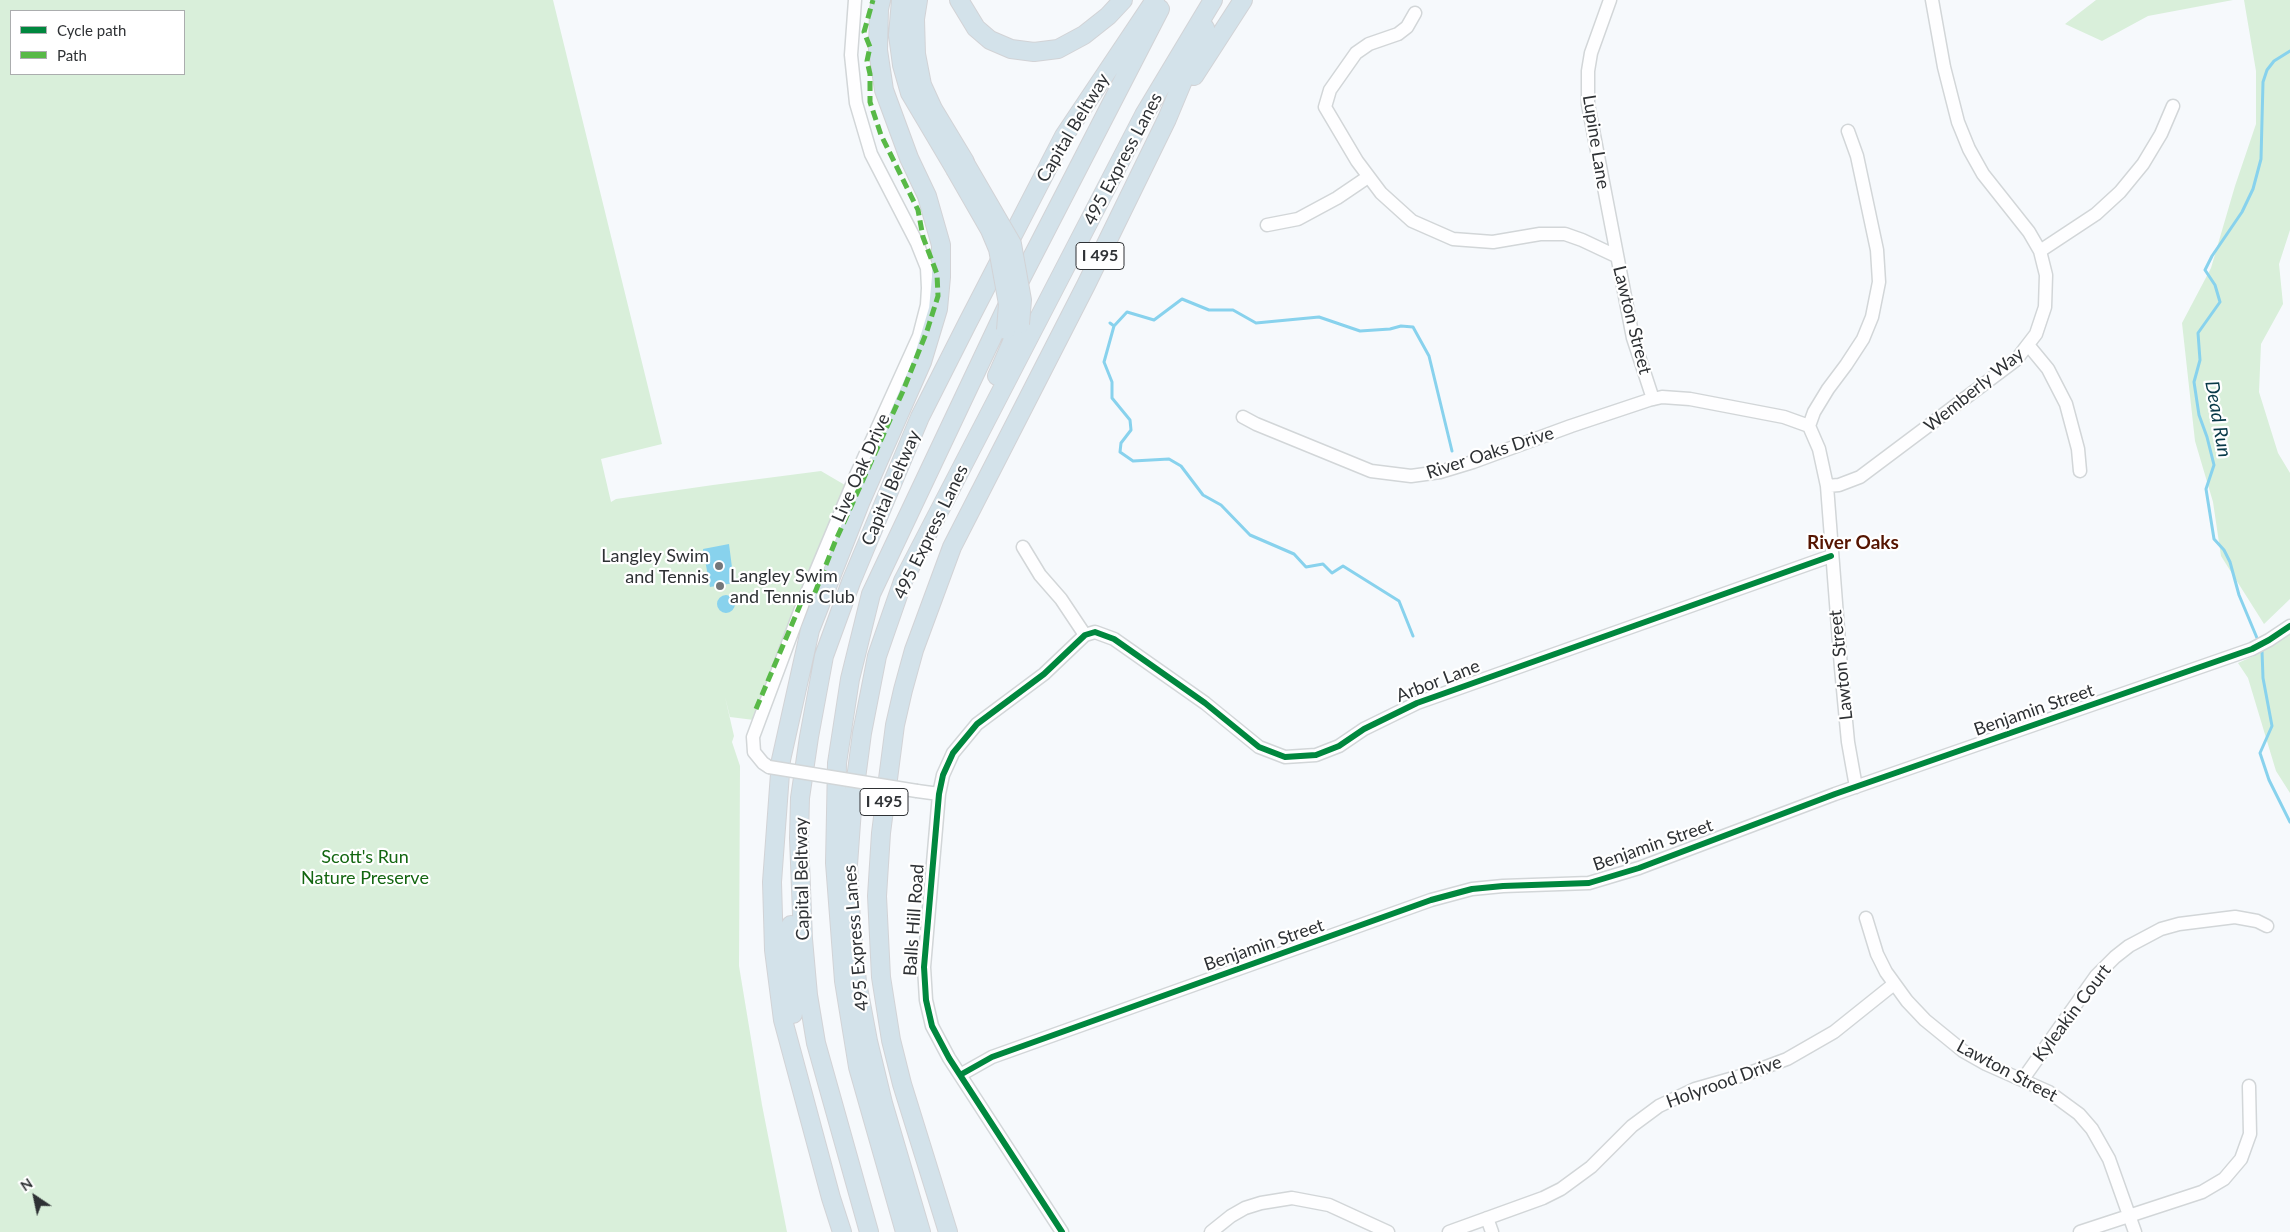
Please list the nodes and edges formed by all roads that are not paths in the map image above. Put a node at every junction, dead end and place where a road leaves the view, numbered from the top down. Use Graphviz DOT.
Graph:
graph roads {
  1 [pos="855,0"];
  2 [pos="881,0"];
  3 [pos="901,0"];
  4 [pos="918,0"];
  5 [pos="960,0"];
  6 [pos="1124,0"];
  7 [pos="1155,0"];
  8 [pos="1165,0"];
  9 [pos="1212,0"];
  10 [pos="1217,0"];
  11 [pos="1243,0"];
  12 [pos="1610,0"];
  13 [pos="1932,0"];
  14 [pos="1415,13"];
  15 [pos="2173,106"];
  16 [pos="1167,119"];
  17 [pos="1848,130"];
  18 [pos="960,166"];
  19 [pos="1368,177"];
  20 [pos="1267,225"];
  21 [pos="2040,251"];
  22 [pos="1616,256"];
  23 [pos="1008,304"];
  24 [pos="1013,327"];
  25 [pos="2029,346"];
  26 [pos="1653,399"];
  27 [pos="1243,417"];
  28 [pos="1809,426"];
  29 [pos="2080,471"];
  30 [pos="1827,486"];
  31 [pos="1023,547"];
  32 [pos="1831,556"];
  33 [pos="903,581"];
  34 [pos="871,594"];
  35 [pos="2290,626"];
  36 [pos="1085,635"];
  37 [pos="1856,787"];
  38 [pos="939,794"];
  39 [pos="798,838"];
  40 [pos="1866,918"];
  41 [pos="2267,926"];
  42 [pos="1894,984"];
  43 [pos="960,1076"];
  44 [pos="2023,1079"];
  45 [pos="2249,1086"];
  46 [pos="812,1124"];
  47 [pos="831,1198"];
  48 [pos="2129,1216"];
  49 [pos="1487,1218"];
  50 [pos="837,1232"];
  51 [pos="842,1232"];
  52 [pos="869,1232"];
  53 [pos="904,1232"];
  54 [pos="921,1232"];
  55 [pos="948,1232"];
  56 [pos="1062,1232"];
  57 [pos="1212,1232"];
  58 [pos="1388,1232"];
  59 [pos="1449,1232"];
  60 [pos="1492,1232"];
  61 [pos="2080,1232"];
  62 [pos="2135,1232"];
  1 -- 38 [label="street, Live Oak Drive, bridge"];
  2 -- 46 [label="highway"];
  3 -- 18 [label="highway"];
  4 -- 18 [label="highway"];
  5 -- 6 [label="highway"];
  7 -- 39 [label="highway, Capital Beltway"];
  8 -- 23 [label="highway, 495 Express Lanes"];
  9 -- 33 [label="highway, 495 Express Lanes"];
  10 -- 16 [label="highway, I 495"];
  11 -- 16 [label="highway"];
  12 -- 22 [label="street, Lupine Lane"];
  13 -- 21 [label="street, Wemberly Way"];
  14 -- 19 [label="street, Lawton Street"];
  15 -- 21 [label="street"];
  16 -- 55 [label="highway, I 495"];
  17 -- 28 [label="street"];
  18 -- 23 [label="highway, bridge"];
  18 -- 24 [label="highway, bridge"];
  19 -- 20 [label="street"];
  19 -- 22 [label="street, Lawton Street"];
  21 -- 25 [label="street, Wemberly Way"];
  22 -- 26 [label="street, Lawton Street"];
  23 -- 24 [label="highway, bridge"];
  23 -- 34 [label="highway, 495 Express Lanes"];
  24 -- 33 [label="highway"];
  24 -- 34 [label="highway"];
  25 -- 29 [label="street"];
  25 -- 30 [label="street, Wemberly Way"];
  26 -- 27 [label="street, River Oaks Drive"];
  26 -- 28 [label="street, Lawton Street"];
  28 -- 30 [label="street, Lawton Street"];
  30 -- 32 [label="street, Lawton Street"];
  31 -- 36 [label="street"];
  32 -- 36 [label="street, Arbor Lane"];
  32 -- 37 [label="street, Lawton Street"];
  33 -- 54 [label="highway, 495 Express Lanes"];
  34 -- 53 [label="highway, 495 Express Lanes"];
  35 -- 37 [label="street, Benjamin Street"];
  36 -- 38 [label="street, Balls Hill Road"];
  37 -- 43 [label="street, Benjamin Street"];
  38 -- 43 [label="street, Balls Hill Road"];
  39 -- 46 [label="highway"];
  39 -- 52 [label="highway, Capital Beltway"];
  40 -- 42 [label="street, Lawton Street"];
  41 -- 44 [label="street, Kyleakin Court"];
  42 -- 44 [label="street, Lawton Street"];
  42 -- 49 [label="street, Holyrood Drive"];
  43 -- 56 [label="street, Balls Hill Road"];
  44 -- 48 [label="street, Lawton Street"];
  45 -- 48 [label="street"];
  46 -- 47 [label="highway"];
  47 -- 50 [label="highway"];
  47 -- 51 [label="highway"];
  48 -- 61 [label="street"];
  48 -- 62 [label="street, Lawton Street"];
  49 -- 59 [label="street, Holyrood Drive"];
  49 -- 60 [label="street"];
  57 -- 58 [label="street"];
}
